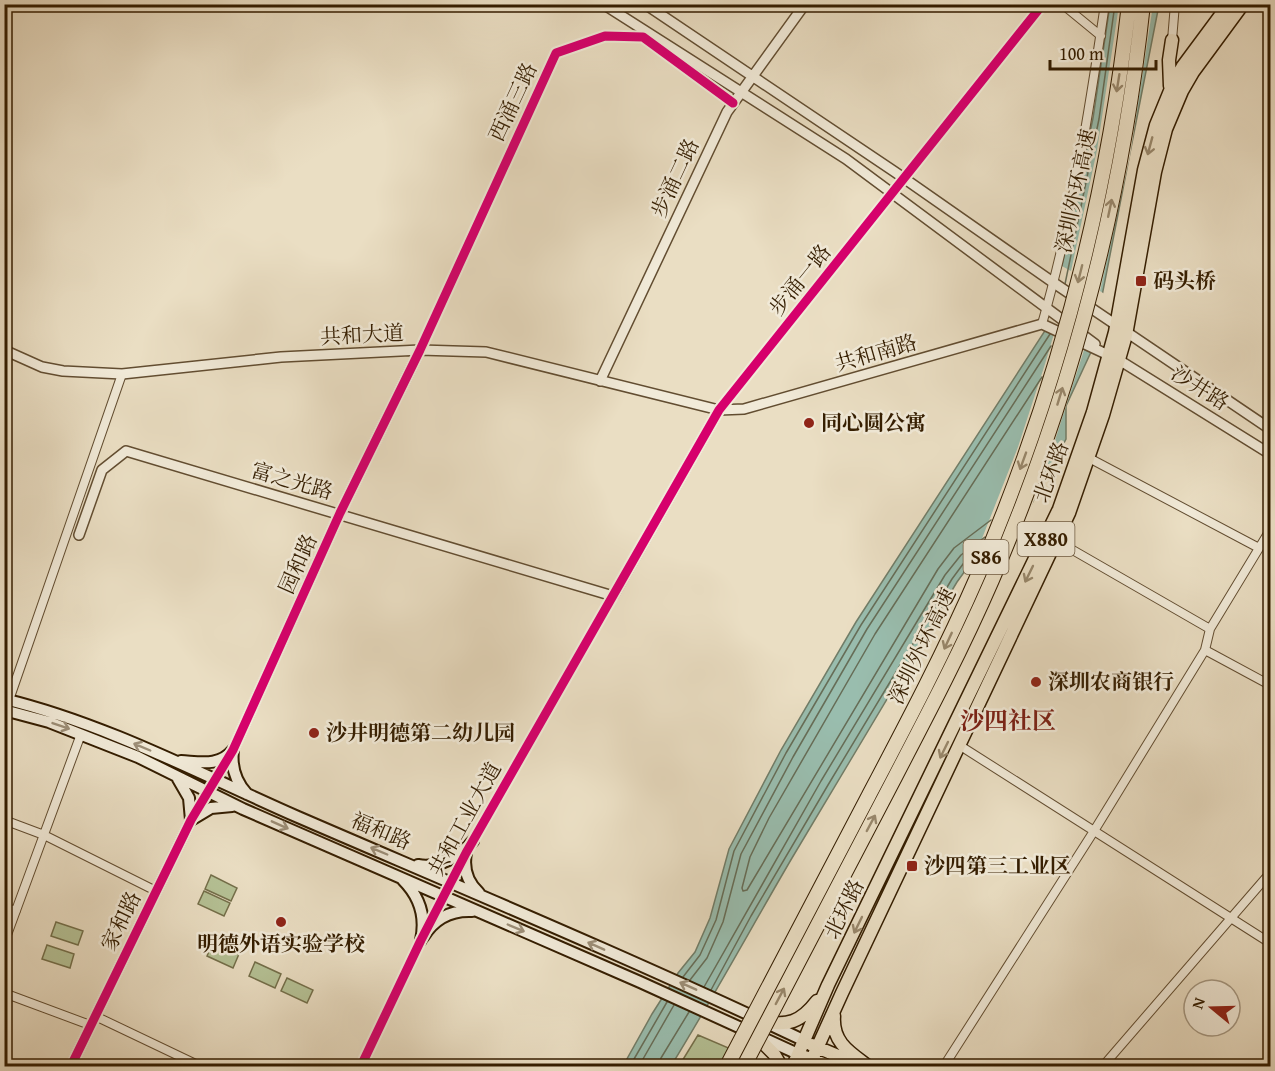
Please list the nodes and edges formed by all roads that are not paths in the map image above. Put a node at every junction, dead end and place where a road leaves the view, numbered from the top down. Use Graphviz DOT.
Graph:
graph roads {
  1 [pos="603,4"];
  2 [pos="645,4"];
  3 [pos="805,4"];
  4 [pos="1043,4"];
  5 [pos="1062,4"];
  6 [pos="1105,4"];
  7 [pos="1128,4"];
  8 [pos="1143,4"];
  9 [pos="1174,4"];
  10 [pos="1229,4"];
  11 [pos="1243,4"];
  12 [pos="1101,36"];
  13 [pos="1173,40"];
  14 [pos="1196,47"];
  15 [pos="753,75"];
  16 [pos="740,92"];
  17 [pos="1168,93"];
  18 [pos="733,103"];
  19 [pos="904,178"];
  20 [pos="892,193"];
  21 [pos="1054,283"];
  22 [pos="1047,309"];
  23 [pos="1042,324"];
  24 [pos="1117,326"];
  25 [pos="4,350"];
  26 [pos="420,350"];
  27 [pos="1110,354"];
  28 [pos="122,374"];
  29 [pos="600,381"];
  30 [pos="719,410"];
  31 [pos="1270,429"];
  32 [pos="1270,454"];
  33 [pos="1089,458"];
  34 [pos="340,513"];
  35 [pos="1270,530"];
  36 [pos="79,535"];
  37 [pos="1057,541"];
  38 [pos="1264,544"];
  39 [pos="613,596"];
  40 [pos="1210,629"];
  41 [pos="1205,650"];
  42 [pos="1270,685"];
  43 [pos="6,708"];
  44 [pos="81,734"];
  45 [pos="959,745"];
  46 [pos="233,750"];
  47 [pos="173,760"];
  48 [pos="173,773"];
  49 [pos="215,780"];
  50 [pos="208,792"];
  51 [pos="249,795"];
  52 [pos="243,809"];
  53 [pos="4,820"];
  54 [pos="191,820"];
  55 [pos="1094,831"];
  56 [pos="44,835"];
  57 [pos="472,841"];
  58 [pos="466,853"];
  59 [pos="403,862"];
  60 [pos="1270,873"];
  61 [pos="397,876"];
  62 [pos="451,882"];
  63 [pos="156,891"];
  64 [pos="443,897"];
  65 [pos="487,898"];
  66 [pos="4,907"];
  67 [pos="16,911"];
  68 [pos="480,912"];
  69 [pos="1232,919"];
  70 [pos="421,940"];
  71 [pos="4,943"];
  72 [pos="1270,944"];
  73 [pos="828,985"];
  74 [pos="4,993"];
  75 [pos="835,1007"];
  76 [pos="93,1021"];
  77 [pos="762,1021"];
  78 [pos="754,1034"];
  79 [pos="803,1040"];
  80 [pos="818,1047"];
  81 [pos="798,1054"];
  82 [pos="810,1063"];
  83 [pos="71,1066"];
  84 [pos="200,1066"];
  85 [pos="361,1066"];
  86 [pos="727,1066"];
  87 [pos="744,1066"];
  88 [pos="781,1066"];
  89 [pos="793,1066"];
  90 [pos="829,1066"];
  91 [pos="862,1066"];
  92 [pos="868,1066"];
  93 [pos="944,1066"];
  94 [pos="1103,1066"];
  1 -- 16 [label="street"];
  2 -- 15 [label="street"];
  3 -- 15 [label="street, 步涌二路"];
  4 -- 19 [label="street, 步涌一路"];
  5 -- 12 [label="street"];
  6 -- 12 [label="street"];
  7 -- 86 [label="highway, 深圳外环高速 / S86, one-way, bridge"];
  87 -- 8 [label="highway, 深圳外环高速 / S86, one-way, bridge"];
  9 -- 13 [label="street"];
  10 -- 14 [label="main road, 北环路 / X880"];
  11 -- 24 [label="main road, 北环路 / X880"];
  12 -- 21 [label="street"];
  13 -- 14 [label="main road"];
  13 -- 17 [label="main road"];
  14 -- 17 [label="main road, 北环路 / X880"];
  15 -- 16 [label="street, 步涌二路"];
  15 -- 19 [label="street"];
  16 -- 18 [label="street, 步涌二路"];
  16 -- 20 [label="street"];
  17 -- 24 [label="main road, 北环路 / X880, one-way"];
  18 -- 26 [label="street, 西涌三路"];
  18 -- 29 [label="street, 步涌二路"];
  19 -- 20 [label="street, 步涌一路"];
  19 -- 21 [label="street"];
  20 -- 22 [label="street"];
  20 -- 30 [label="street, 步涌一路"];
  21 -- 22 [label="street"];
  21 -- 24 [label="street, bridge"];
  22 -- 23 [label="street"];
  22 -- 27 [label="street, bridge"];
  23 -- 27 [label="street, bridge"];
  23 -- 30 [label="street, 共和南路"];
  24 -- 27 [label="main road, 北环路 / X880"];
  24 -- 31 [label="street"];
  25 -- 28 [label="street, 共和大道"];
  26 -- 28 [label="street, 共和大道"];
  26 -- 29 [label="street, 共和大道"];
  26 -- 34 [label="street, 园和路"];
  27 -- 32 [label="street, 沙井路"];
  27 -- 33 [label="main road, 北环路 / X880"];
  27 -- 73 [label="main road, 北环路 / X880, one-way"];
  28 -- 43 [label="street"];
  29 -- 30 [label="street, 共和大道"];
  30 -- 39 [label="street, 步涌一路"];
  33 -- 37 [label="main road, 北环路 / X880"];
  33 -- 38 [label="street"];
  34 -- 36 [label="street, 富之光路"];
  34 -- 39 [label="street, 富之光路"];
  34 -- 46 [label="street, 园和路"];
  35 -- 38 [label="street"];
  37 -- 40 [label="street"];
  37 -- 45 [label="main road, 北环路 / X880"];
  38 -- 40 [label="street"];
  39 -- 57 [label="street, 共和工业大道"];
  40 -- 41 [label="street"];
  41 -- 42 [label="street"];
  41 -- 55 [label="street"];
  43 -- 44 [label="main road, 福和路, one-way"];
  47 -- 43 [label="main road, 福和路, one-way"];
  44 -- 48 [label="main road, 福和路"];
  44 -- 56 [label="street"];
  45 -- 55 [label="street"];
  45 -- 75 [label="main road, 北环路 / X880"];
  46 -- 47 [label="main road"];
  46 -- 49 [label="street, 园和路"];
  46 -- 51 [label="main road"];
  47 -- 49 [label="main road, 福和路"];
  48 -- 50 [label="main road, 福和路"];
  48 -- 54 [label="main road"];
  49 -- 50 [label="street, 园和路"];
  49 -- 51 [label="main road, 福和路"];
  50 -- 52 [label="main road, 福和路"];
  50 -- 54 [label="street, 家和路"];
  59 -- 51 [label="main road, 福和路, one-way"];
  52 -- 54 [label="main road"];
  52 -- 61 [label="main road, 福和路, one-way"];
  53 -- 56 [label="street"];
  54 -- 63 [label="street, 家和路"];
  55 -- 69 [label="street"];
  55 -- 93 [label="street"];
  56 -- 63 [label="street"];
  56 -- 67 [label="street"];
  57 -- 58 [label="street, 共和工业大道"];
  57 -- 59 [label="main road"];
  58 -- 62 [label="street, 共和工业大道"];
  58 -- 65 [label="main road"];
  59 -- 62 [label="main road, 福和路"];
  60 -- 69 [label="street"];
  61 -- 64 [label="main road, 福和路"];
  61 -- 70 [label="main road"];
  62 -- 64 [label="street, 共和工业大道"];
  62 -- 65 [label="main road, 福和路"];
  63 -- 76 [label="street, 家和路"];
  64 -- 68 [label="main road, 福和路"];
  64 -- 70 [label="street, 共和工业大道"];
  77 -- 65 [label="main road, 福和路, one-way"];
  66 -- 67 [label="street"];
  67 -- 71 [label="street"];
  68 -- 70 [label="main road"];
  68 -- 78 [label="main road, 福和路, one-way"];
  69 -- 72 [label="street"];
  69 -- 94 [label="street"];
  70 -- 85 [label="street, 共和工业大道"];
  73 -- 77 [label="main road"];
  73 -- 79 [label="main road, 北环路 / X880"];
  74 -- 76 [label="street"];
  75 -- 80 [label="main road, 北环路 / X880"];
  75 -- 92 [label="main road"];
  76 -- 83 [label="street, 家和路"];
  76 -- 84 [label="street"];
  77 -- 79 [label="main road, 福和路"];
  78 -- 81 [label="main road, 福和路"];
  78 -- 88 [label="main road"];
  79 -- 80 [label="main road"];
  79 -- 81 [label="main road, 北环路 / X880"];
  80 -- 82 [label="main road, 北环路"];
  80 -- 91 [label="main road"];
  81 -- 82 [label="main road"];
  81 -- 89 [label="main road, 北环路"];
  82 -- 90 [label="main road"];
}
